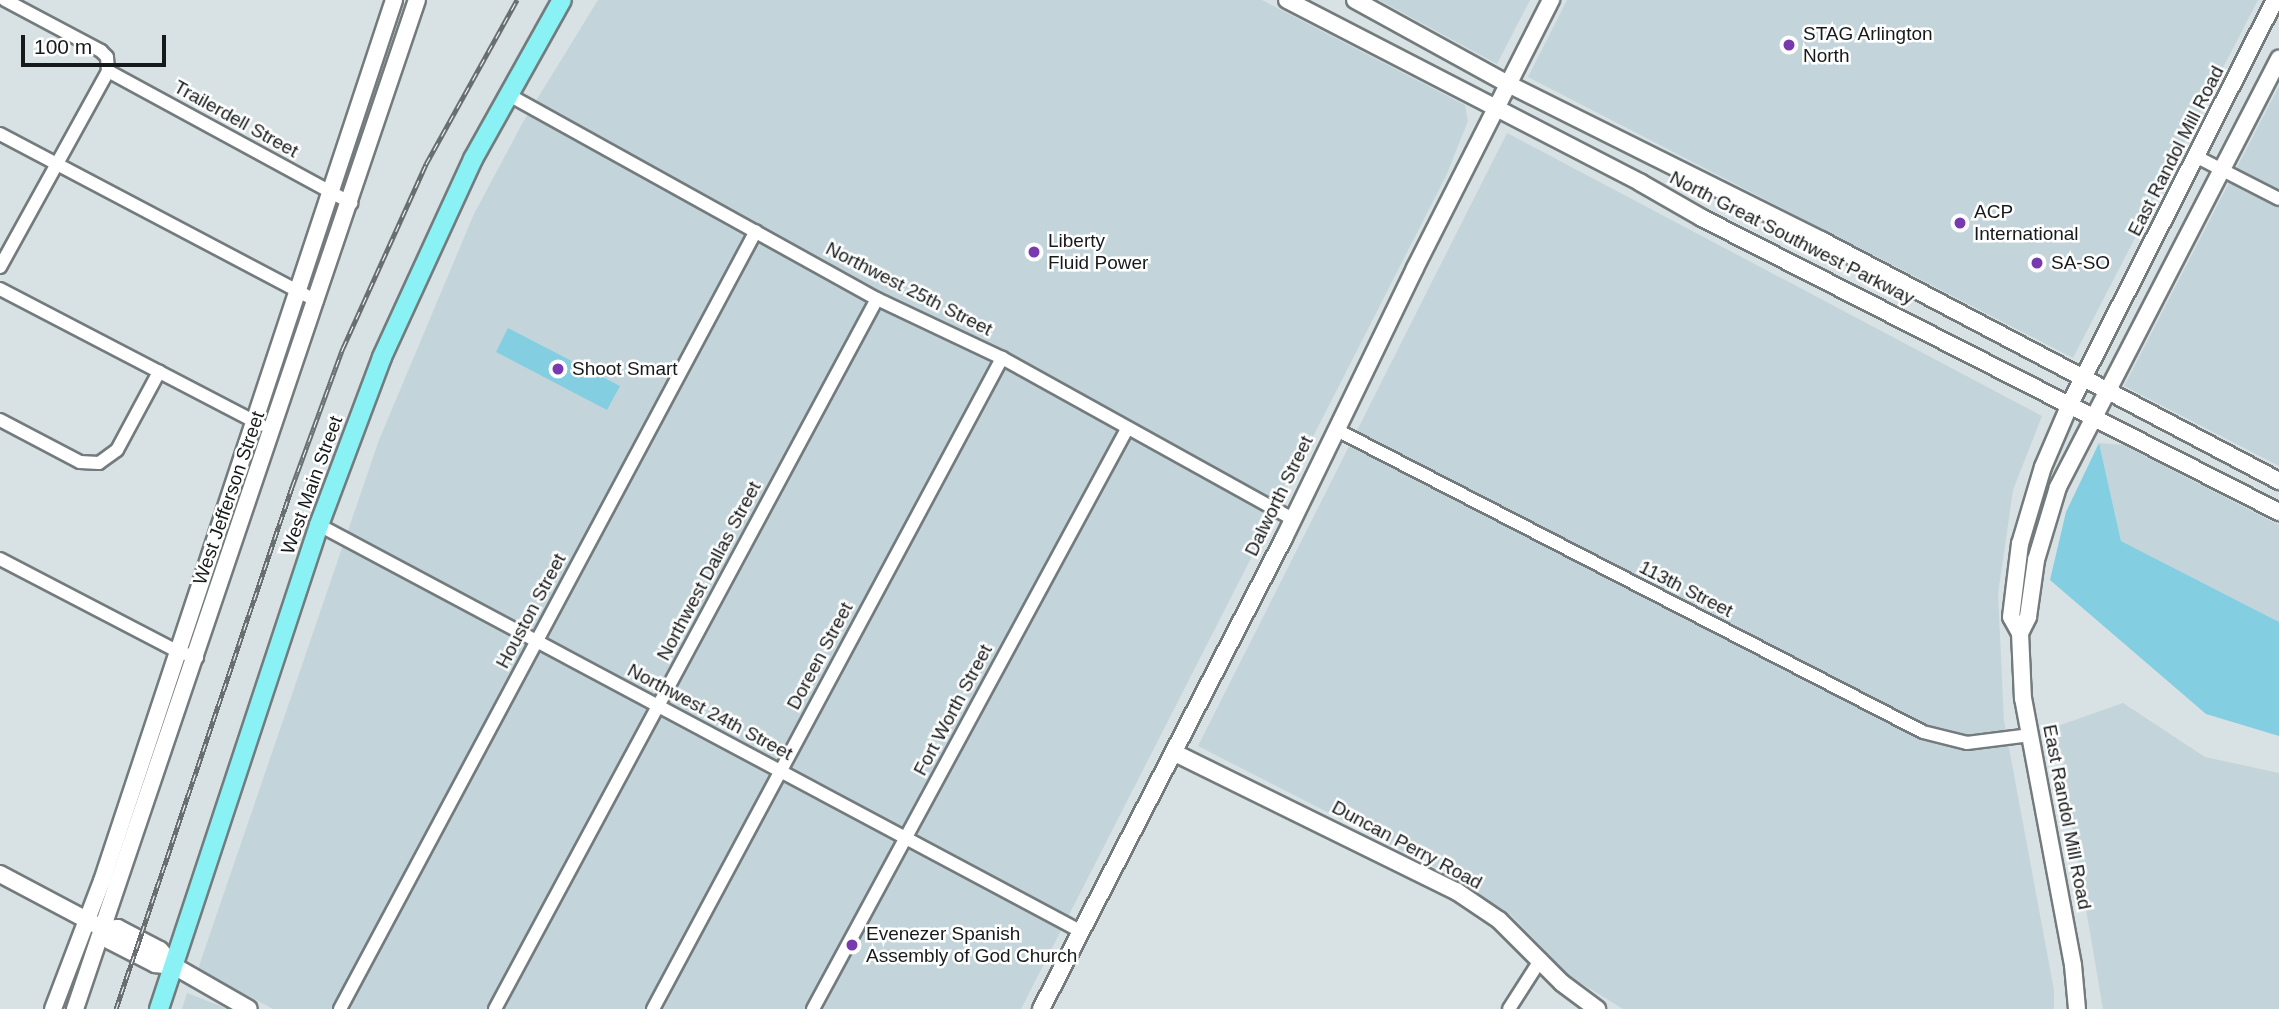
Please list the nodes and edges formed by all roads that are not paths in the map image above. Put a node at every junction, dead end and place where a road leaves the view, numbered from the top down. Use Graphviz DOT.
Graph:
graph roads {
  1 [pos="5,0"];
  2 [pos="394,0"];
  3 [pos="417,0"];
  4 [pos="562,0"];
  5 [pos="1287,0"];
  6 [pos="1355,0"];
  7 [pos="1551,0"];
  8 [pos="2275,0"];
  9 [pos="381,37"];
  10 [pos="402,44"];
  11 [pos="2279,59"];
  12 [pos="108,71"];
  13 [pos="1508,84"];
  14 [pos="507,94"];
  15 [pos="1495,109"];
  16 [pos="0,134"];
  17 [pos="343,148"];
  18 [pos="366,157"];
  19 [pos="2197,157"];
  20 [pos="55,164"];
  21 [pos="2221,169"];
  22 [pos="330,192"];
  23 [pos="2279,199"];
  24 [pos="351,203"];
  25 [pos="756,231"];
  26 [pos="0,267"];
  27 [pos="0,289"];
  28 [pos="299,291"];
  29 [pos="877,299"];
  30 [pos="317,301"];
  31 [pos="1002,358"];
  32 [pos="159,372"];
  33 [pos="2083,380"];
  34 [pos="2105,392"];
  35 [pos="2070,404"];
  36 [pos="2092,417"];
  37 [pos="0,420"];
  38 [pos="256,422"];
  39 [pos="1127,429"];
  40 [pos="1335,429"];
  41 [pos="274,431"];
  42 [pos="2279,481"];
  43 [pos="2279,512"];
  44 [pos="1293,519"];
  45 [pos="320,525"];
  46 [pos="0,559"];
  47 [pos="2020,633"];
  48 [pos="536,642"];
  49 [pos="179,652"];
  50 [pos="197,657"];
  51 [pos="658,706"];
  52 [pos="2030,735"];
  53 [pos="1175,753"];
  54 [pos="780,771"];
  55 [pos="134,781"];
  56 [pos="153,786"];
  57 [pos="906,838"];
  58 [pos="0,874"];
  59 [pos="86,918"];
  60 [pos="104,929"];
  61 [pos="1082,932"];
  62 [pos="1541,959"];
  63 [pos="174,966"];
  64 [pos="53,1009"];
  65 [pos="75,1009"];
  66 [pos="159,1009"];
  67 [pos="249,1009"];
  68 [pos="340,1009"];
  69 [pos="495,1009"];
  70 [pos="653,1009"];
  71 [pos="814,1009"];
  72 [pos="1041,1009"];
  73 [pos="1509,1009"];
  74 [pos="1597,1009"];
  75 [pos="2077,1009"];
  1 -- 12 [label="street, Trailerdell Street"];
  2 -- 9 [label="main road, West Jefferson Street"];
  3 -- 10 [label="main road, West Jefferson Street"];
  4 -- 14 [label="main road, West Main Street"];
  5 -- 15 [label="main road, North Great Southwest Parkway"];
  6 -- 13 [label="main road, North Great Southwest Parkway"];
  7 -- 13 [label="main road, Dalworth Street"];
  8 -- 19 [label="main road, East Randol Mill Road"];
  9 -- 10 [label="main road"];
  9 -- 17 [label="main road, West Jefferson Street"];
  10 -- 18 [label="main road, West Jefferson Street"];
  11 -- 21 [label="main road, East Randol Mill Road"];
  12 -- 20 [label="street"];
  12 -- 22 [label="street, Trailerdell Street"];
  13 -- 15 [label="main road, Dalworth Street"];
  13 -- 33 [label="main road, North Great Southwest Parkway"];
  14 -- 25 [label="street, Northwest 25th Street"];
  14 -- 45 [label="main road, West Main Street"];
  15 -- 35 [label="main road, North Great Southwest Parkway"];
  15 -- 40 [label="main road, Dalworth Street"];
  16 -- 20 [label="street"];
  17 -- 18 [label="main road"];
  17 -- 22 [label="main road, West Jefferson Street"];
  18 -- 24 [label="main road, West Jefferson Street"];
  19 -- 21 [label="street"];
  19 -- 33 [label="main road, East Randol Mill Road"];
  20 -- 26 [label="street"];
  20 -- 28 [label="street"];
  21 -- 23 [label="street"];
  21 -- 34 [label="main road, East Randol Mill Road"];
  22 -- 24 [label="street, Trailerdell Street"];
  22 -- 28 [label="main road, West Jefferson Street"];
  24 -- 30 [label="main road, West Jefferson Street"];
  25 -- 29 [label="street, Northwest 25th Street"];
  25 -- 48 [label="street, Houston Street"];
  27 -- 32 [label="street"];
  28 -- 30 [label="street"];
  28 -- 38 [label="main road, West Jefferson Street"];
  29 -- 31 [label="street, Northwest 25th Street"];
  29 -- 51 [label="street, Northwest Dallas Street"];
  30 -- 41 [label="main road, West Jefferson Street"];
  31 -- 39 [label="street, Northwest 25th Street"];
  31 -- 54 [label="street, Doreen Street"];
  32 -- 37 [label="street"];
  32 -- 38 [label="street"];
  33 -- 34 [label="main road, North Great Southwest Parkway"];
  33 -- 35 [label="main road, East Randol Mill Road"];
  34 -- 36 [label="main road, East Randol Mill Road"];
  34 -- 42 [label="main road, North Great Southwest Parkway"];
  35 -- 36 [label="main road, North Great Southwest Parkway"];
  35 -- 47 [label="main road, East Randol Mill Road"];
  36 -- 43 [label="main road, North Great Southwest Parkway"];
  36 -- 47 [label="main road, East Randol Mill Road"];
  38 -- 41 [label="street"];
  38 -- 49 [label="main road, West Jefferson Street"];
  39 -- 44 [label="street, Northwest 25th Street"];
  39 -- 57 [label="street, Fort Worth Street"];
  40 -- 44 [label="main road, Dalworth Street"];
  40 -- 52 [label="street, 113th Street"];
  41 -- 50 [label="main road, West Jefferson Street"];
  44 -- 53 [label="main road, Dalworth Street"];
  45 -- 48 [label="street, Northwest 24th Street"];
  45 -- 63 [label="main road, West Main Street"];
  46 -- 49 [label="street"];
  47 -- 52 [label="main road, East Randol Mill Road"];
  48 -- 51 [label="street, Northwest 24th Street"];
  48 -- 68 [label="street, Houston Street"];
  49 -- 50 [label="street"];
  49 -- 55 [label="main road, West Jefferson Street"];
  50 -- 56 [label="main road, West Jefferson Street"];
  51 -- 54 [label="street, Northwest 24th Street"];
  51 -- 69 [label="street, Northwest Dallas Street"];
  52 -- 75 [label="main road, East Randol Mill Road"];
  53 -- 61 [label="main road, Dalworth Street"];
  53 -- 62 [label="main road, Duncan Perry Road"];
  54 -- 57 [label="street, Northwest 24th Street"];
  54 -- 70 [label="street, Doreen Street"];
  55 -- 56 [label="main road"];
  55 -- 59 [label="main road, West Jefferson Street"];
  56 -- 60 [label="main road, West Jefferson Street"];
  57 -- 61 [label="street, Northwest 24th Street"];
  57 -- 71 [label="street, Fort Worth Street"];
  58 -- 59 [label="main road"];
  59 -- 60 [label="main road"];
  59 -- 64 [label="main road, West Jefferson Street"];
  60 -- 63 [label="main road"];
  60 -- 65 [label="main road, West Jefferson Street"];
  61 -- 72 [label="main road, Dalworth Street"];
  62 -- 73 [label="street"];
  62 -- 74 [label="main road, Duncan Perry Road"];
  63 -- 66 [label="main road, West Main Street"];
  63 -- 67 [label="main road"];
}
